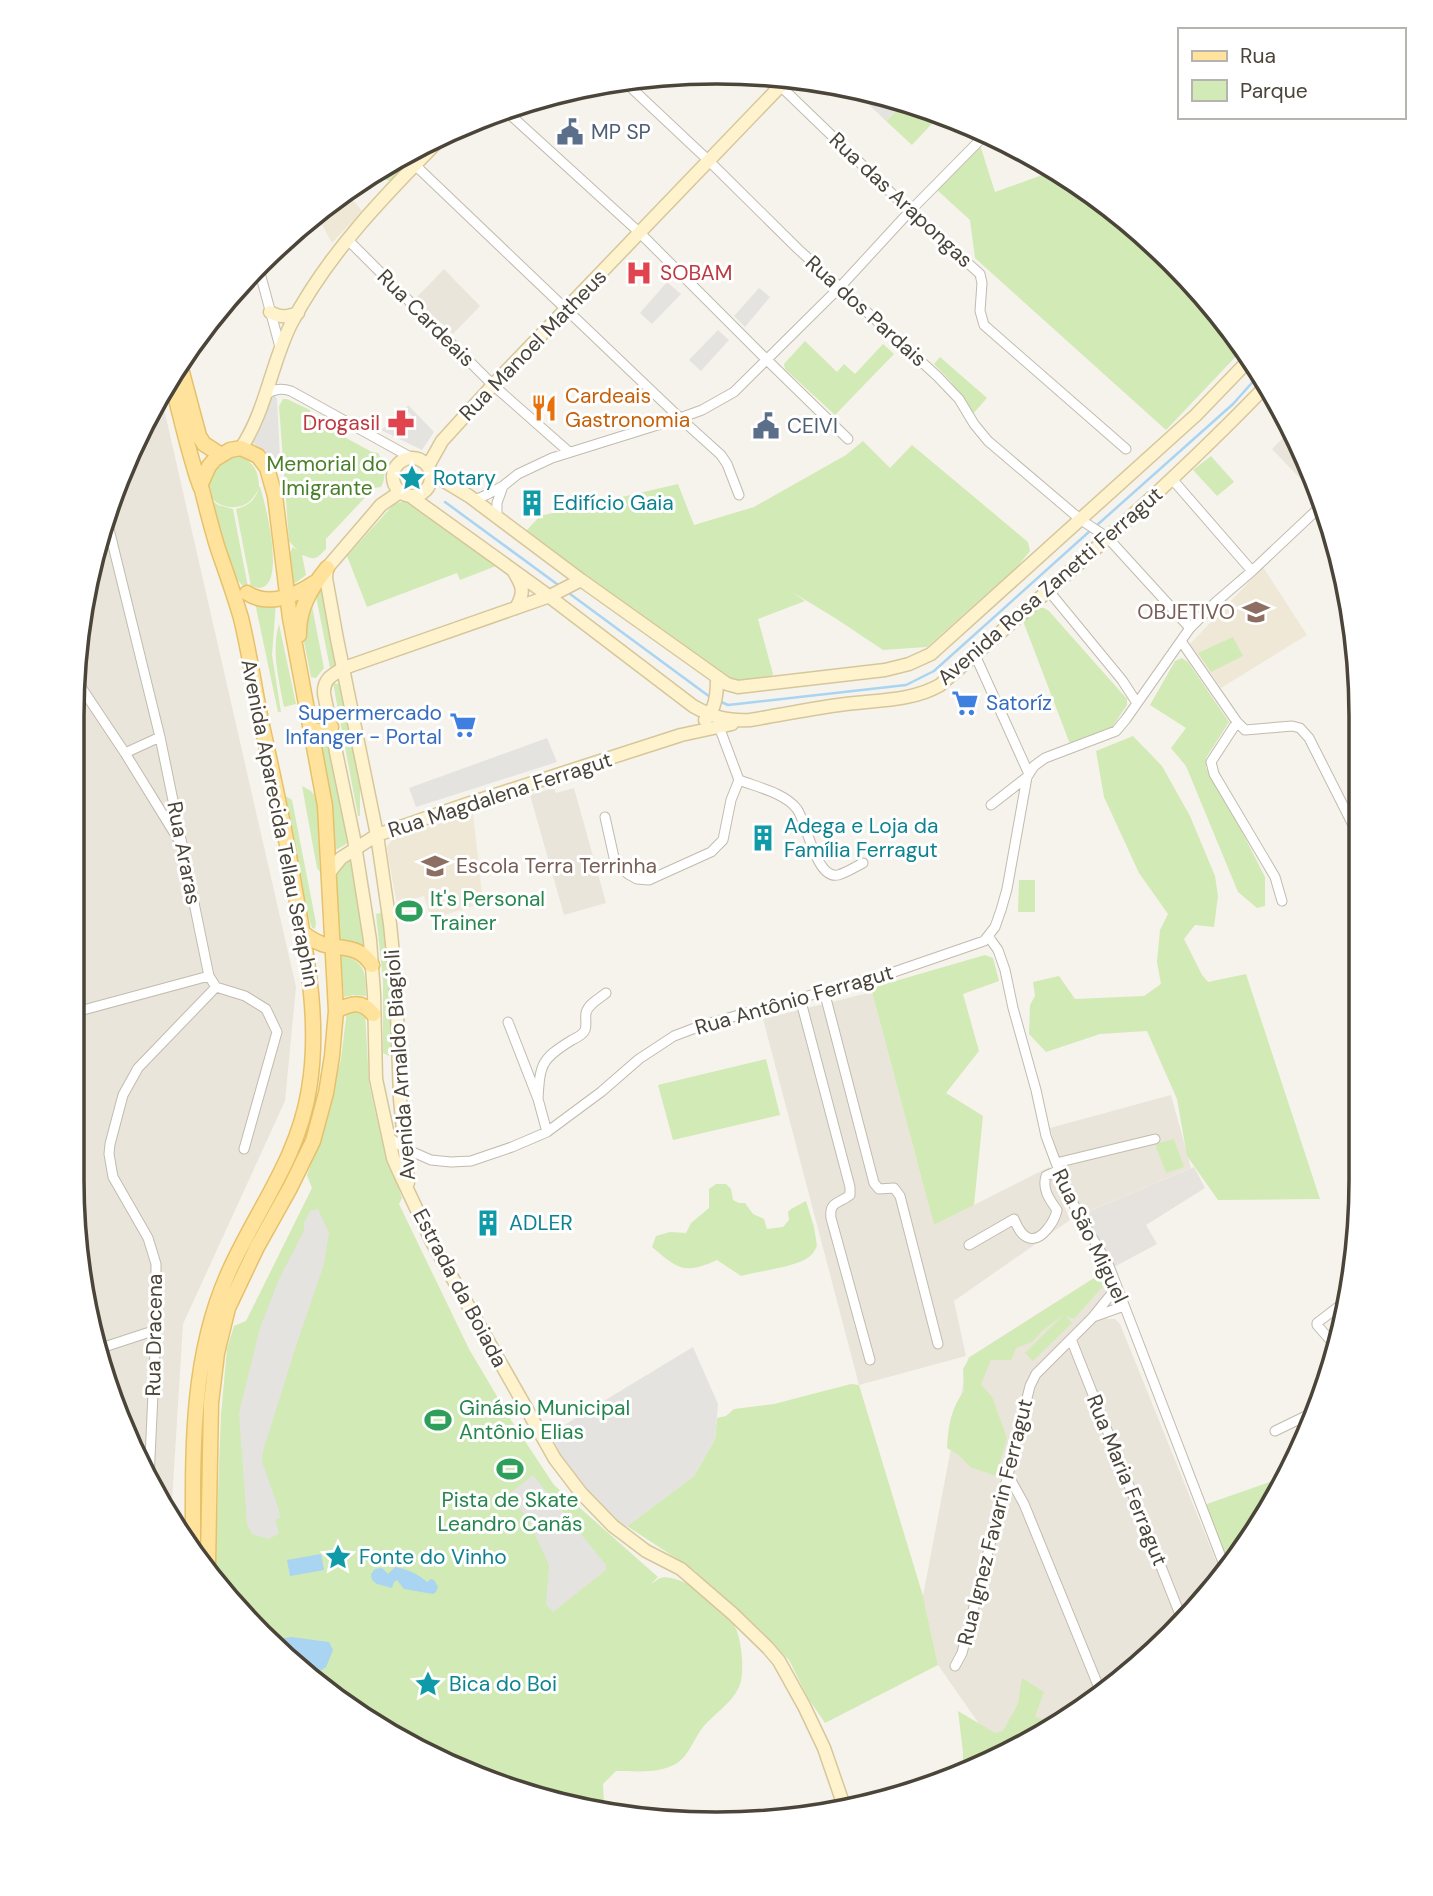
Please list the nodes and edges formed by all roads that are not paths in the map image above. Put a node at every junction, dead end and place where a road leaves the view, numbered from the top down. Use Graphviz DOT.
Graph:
graph roads {
  1 [pos="779,87"];
  2 [pos="792,88"];
  3 [pos="632,89"];
  4 [pos="514,118"];
  5 [pos="980,142"];
  6 [pos="423,156"];
  7 [pos="709,161"];
  8 [pos="415,165"];
  9 [pos="909,211"];
  10 [pos="640,233"];
  11 [pos="347,239"];
  12 [pos="261,277"];
  13 [pos="841,286"];
  14 [pos="565,309"];
  15 [pos="270,312"];
  16 [pos="298,313"];
  17 [pos="280,347"];
  18 [pos="766,359"];
  19 [pos="1243,366"];
  20 [pos="183,377"];
  21 [pos="493,385"];
  22 [pos="174,392"];
  23 [pos="1259,393"];
  24 [pos="266,394"];
  25 [pos="680,418"];
  26 [pos="848,439"];
  27 [pos="241,448"];
  28 [pos="1126,449"];
  29 [pos="569,452"];
  30 [pos="221,455"];
  31 [pos="412,458"];
  32 [pos="429,469"];
  33 [pos="1172,479"];
  34 [pos="200,486"];
  35 [pos="503,486"];
  36 [pos="405,494"];
  37 [pos="739,495"];
  38 [pos="469,496"];
  39 [pos="1315,512"];
  40 [pos="497,518"];
  41 [pos="1081,520"];
  42 [pos="1107,537"];
  43 [pos="109,544"];
  44 [pos="327,568"];
  45 [pos="1252,571"];
  46 [pos="514,572"];
  47 [pos="228,574"];
  48 [pos="285,574"];
  49 [pos="581,580"];
  50 [pos="316,582"];
  51 [pos="1048,590"];
  52 [pos="247,593"];
  53 [pos="287,596"];
  54 [pos="550,596"];
  55 [pos="516,608"];
  56 [pos="1190,628"];
  57 [pos="1181,641"];
  58 [pos="975,655"];
  59 [pos="344,668"];
  60 [pos="716,678"];
  61 [pos="302,681"];
  62 [pos="85,692"];
  63 [pos="1137,703"];
  64 [pos="709,716"];
  65 [pos="750,720"];
  66 [pos="1237,722"];
  67 [pos="720,726"];
  68 [pos="331,727"];
  69 [pos="312,730"];
  70 [pos="681,735"];
  71 [pos="160,737"];
  72 [pos="125,752"];
  73 [pos="1028,774"];
  74 [pos="739,780"];
  75 [pos="991,805"];
  76 [pos="372,810"];
  77 [pos="605,817"];
  78 [pos="1349,817"];
  79 [pos="377,835"];
  80 [pos="181,843"];
  81 [pos="359,846"];
  82 [pos="863,863"];
  83 [pos="329,873"];
  84 [pos="387,899"];
  85 [pos="1282,901"];
  86 [pos="365,904"];
  87 [pos="302,932"];
  88 [pos="988,936"];
  89 [pos="332,945"];
  90 [pos="372,965"];
  91 [pos="209,976"];
  92 [pos="216,988"];
  93 [pos="824,991"];
  94 [pos="606,993"];
  95 [pos="800,998"];
  96 [pos="84,1010"];
  97 [pos="337,1011"];
  98 [pos="373,1014"];
  99 [pos="509,1022"];
  100 [pos="399,1067"];
  101 [pos="376,1068"];
  102 [pos="538,1099"];
  103 [pos="547,1132"];
  104 [pos="388,1137"];
  105 [pos="1155,1139"];
  106 [pos="244,1149"];
  107 [pos="406,1149"];
  108 [pos="1057,1167"];
  109 [pos="409,1191"];
  110 [pos="969,1245"];
  111 [pos="1117,1287"];
  112 [pos="1124,1306"];
  113 [pos="1336,1308"];
  114 [pos="1092,1318"];
  115 [pos="156,1330"];
  116 [pos="1328,1338"];
  117 [pos="1071,1339"];
  118 [pos="938,1344"];
  119 [pos="107,1346"];
  120 [pos="870,1360"];
  121 [pos="1303,1418"];
  122 [pos="1275,1431"];
  123 [pos="150,1461"];
  124 [pos="1009,1475"];
  125 [pos="193,1534"];
  126 [pos="208,1555"];
  127 [pos="1222,1559"];
  128 [pos="1179,1611"];
  129 [pos="955,1666"];
  130 [pos="1098,1684"];
  131 [pos="842,1800"];
  1 -- 7 [label="main road, Rua Manoel Matheus"];
  2 -- 9 [label="street, Rua das Arapongas"];
  3 -- 7 [label="street, Rua dos Pardais"];
  4 -- 10 [label="street"];
  5 -- 9 [label="street"];
  6 -- 8 [label="main road"];
  7 -- 10 [label="main road, Rua Manoel Matheus"];
  7 -- 13 [label="street, Rua dos Pardais"];
  8 -- 11 [label="main road"];
  8 -- 14 [label="street"];
  9 -- 13 [label="street"];
  9 -- 28 [label="street, Rua das Arapongas"];
  10 -- 14 [label="main road, Rua Manoel Matheus"];
  10 -- 18 [label="street"];
  11 -- 16 [label="main road"];
  11 -- 21 [label="street, Rua Cardeais"];
  12 -- 15 [label="street"];
  13 -- 18 [label="street"];
  13 -- 41 [label="street, Rua dos Pardais"];
  14 -- 21 [label="main road, Rua Manoel Matheus"];
  14 -- 25 [label="street"];
  15 -- 16 [label="main road"];
  15 -- 17 [label="street"];
  16 -- 17 [label="main road"];
  17 -- 24 [label="main road"];
  18 -- 25 [label="street"];
  18 -- 26 [label="street"];
  19 -- 41 [label="main road, Avenida Rosa Zanetti Ferragut"];
  20 -- 30 [label="main road"];
  21 -- 29 [label="street, Rua Cardeais"];
  21 -- 32 [label="main road, Rua Manoel Matheus"];
  22 -- 34 [label="main road"];
  23 -- 33 [label="main road, Avenida Rosa Zanetti Ferragut"];
  24 -- 27 [label="main road"];
  24 -- 31 [label="street"];
  25 -- 29 [label="street"];
  25 -- 37 [label="street"];
  27 -- 30 [label="main road"];
  27 -- 48 [label="main road, Avenida Aparecida Tellau Seraphin"];
  29 -- 35 [label="street"];
  30 -- 34 [label="main road"];
  31 -- 32 [label="main road"];
  31 -- 36 [label="main road"];
  32 -- 36 [label="main road"];
  32 -- 38 [label="main road, Avenida Rosa Zanetti Ferragut"];
  33 -- 42 [label="main road, Avenida Rosa Zanetti Ferragut"];
  33 -- 45 [label="street"];
  34 -- 47 [label="main road, Avenida Aparecida Tellau Seraphin"];
  35 -- 38 [label="street"];
  35 -- 40 [label="street"];
  36 -- 44 [label="main road"];
  36 -- 46 [label="main road, Avenida Rosa Zanetti Ferragut"];
  38 -- 40 [label="main road, Avenida Rosa Zanetti Ferragut"];
  39 -- 45 [label="street"];
  40 -- 49 [label="main road, Avenida Rosa Zanetti Ferragut"];
  41 -- 42 [label="street, Rua dos Pardais"];
  41 -- 60 [label="main road, Avenida Rosa Zanetti Ferragut"];
  42 -- 51 [label="main road, Avenida Rosa Zanetti Ferragut"];
  42 -- 56 [label="street, Rua dos Pardais"];
  43 -- 71 [label="street, Rua Araras"];
  44 -- 50 [label="main road"];
  44 -- 59 [label="main road, Avenida Arnaldo Biagioli"];
  45 -- 56 [label="street"];
  46 -- 54 [label="main road, Avenida Rosa Zanetti Ferragut"];
  46 -- 55 [label="main road"];
  47 -- 52 [label="main road"];
  47 -- 87 [label="main road, Avenida Aparecida Tellau Seraphin"];
  48 -- 52 [label="main road"];
  48 -- 53 [label="main road, Avenida Aparecida Tellau Seraphin"];
  49 -- 54 [label="main road"];
  49 -- 60 [label="main road, Avenida Rosa Zanetti Ferragut"];
  50 -- 53 [label="main road"];
  50 -- 61 [label="main road"];
  51 -- 58 [label="main road, Avenida Rosa Zanetti Ferragut"];
  51 -- 63 [label="street"];
  52 -- 53 [label="main road"];
  53 -- 61 [label="main road, Avenida Aparecida Tellau Seraphin"];
  54 -- 55 [label="main road"];
  54 -- 64 [label="main road, Avenida Rosa Zanetti Ferragut"];
  55 -- 59 [label="main road"];
  56 -- 57 [label="street"];
  57 -- 63 [label="street"];
  57 -- 66 [label="street"];
  58 -- 65 [label="main road, Avenida Rosa Zanetti Ferragut"];
  58 -- 73 [label="street"];
  59 -- 68 [label="main road, Avenida Arnaldo Biagioli"];
  59 -- 76 [label="main road, Avenida Arnaldo Biagioli"];
  60 -- 64 [label="main road"];
  61 -- 69 [label="main road, Avenida Aparecida Tellau Seraphin"];
  62 -- 72 [label="street"];
  63 -- 73 [label="street"];
  64 -- 65 [label="main road, Avenida Rosa Zanetti Ferragut"];
  64 -- 67 [label="street"];
  64 -- 70 [label="main road, Rua Magdalena Ferragut"];
  65 -- 67 [label="main road, Rua Magdalena Ferragut"];
  66 -- 78 [label="street"];
  66 -- 85 [label="street"];
  67 -- 70 [label="main road, Rua Magdalena Ferragut"];
  67 -- 74 [label="street"];
  68 -- 69 [label="main road"];
  68 -- 81 [label="main road, Avenida Arnaldo Biagioli"];
  69 -- 83 [label="main road, Avenida Aparecida Tellau Seraphin"];
  70 -- 79 [label="main road, Rua Magdalena Ferragut"];
  71 -- 72 [label="street"];
  71 -- 80 [label="street, Rua Araras"];
  72 -- 80 [label="street"];
  73 -- 75 [label="street"];
  73 -- 88 [label="street"];
  74 -- 77 [label="street"];
  74 -- 82 [label="street"];
  76 -- 79 [label="main road, Avenida Arnaldo Biagioli"];
  76 -- 81 [label="main road"];
  79 -- 81 [label="main road, Rua Magdalena Ferragut"];
  79 -- 84 [label="main road, Avenida Arnaldo Biagioli"];
  80 -- 91 [label="street, Rua Araras"];
  81 -- 83 [label="main road, Rua Magdalena Ferragut"];
  81 -- 86 [label="main road, Avenida Arnaldo Biagioli"];
  83 -- 89 [label="main road, Avenida Aparecida Tellau Seraphin"];
  84 -- 86 [label="main road"];
  84 -- 100 [label="main road, Avenida Arnaldo Biagioli"];
  86 -- 90 [label="main road, Avenida Arnaldo Biagioli"];
  87 -- 89 [label="main road"];
  87 -- 125 [label="main road, Avenida Aparecida Tellau Seraphin"];
  88 -- 93 [label="street, Rua Antônio Ferragut"];
  88 -- 108 [label="street, Rua São Miguel"];
  89 -- 90 [label="main road"];
  89 -- 97 [label="main road, Avenida Aparecida Tellau Seraphin"];
  90 -- 98 [label="main road, Avenida Arnaldo Biagioli"];
  91 -- 92 [label="street, Rua Araras"];
  91 -- 96 [label="street"];
  92 -- 106 [label="street"];
  92 -- 115 [label="street, Rua Dracena"];
  93 -- 95 [label="street, Rua Antônio Ferragut"];
  93 -- 118 [label="street"];
  94 -- 102 [label="street"];
  95 -- 103 [label="street, Rua Antônio Ferragut"];
  95 -- 120 [label="street"];
  97 -- 98 [label="main road"];
  97 -- 126 [label="main road, Avenida Aparecida Tellau Seraphin"];
  98 -- 101 [label="main road, Avenida Arnaldo Biagioli"];
  99 -- 102 [label="street"];
  100 -- 101 [label="main road"];
  100 -- 107 [label="main road, Avenida Arnaldo Biagioli"];
  101 -- 104 [label="main road, Avenida Arnaldo Biagioli"];
  102 -- 103 [label="street"];
  103 -- 107 [label="street, Rua Antônio Ferragut"];
  104 -- 107 [label="street, Rua Antônio Ferragut"];
  104 -- 109 [label="main road, Avenida Arnaldo Biagioli"];
  105 -- 108 [label="street"];
  107 -- 109 [label="main road, Avenida Arnaldo Biagioli"];
  108 -- 110 [label="street"];
  108 -- 111 [label="street, Rua São Miguel"];
  109 -- 131 [label="main road, Estrada da Boiada"];
  111 -- 112 [label="street, Rua São Miguel"];
  111 -- 114 [label="street, Rua Ignez Favarin Ferragut"];
  112 -- 114 [label="street, Rua Ignez Favarin Ferragut"];
  112 -- 127 [label="street, Rua São Miguel"];
  113 -- 116 [label="street"];
  114 -- 117 [label="street, Rua Ignez Favarin Ferragut"];
  115 -- 119 [label="street"];
  115 -- 123 [label="street, Rua Dracena"];
  117 -- 124 [label="street, Rua Ignez Favarin Ferragut"];
  117 -- 128 [label="street, Rua Maria Ferragut"];
  121 -- 122 [label="street"];
  124 -- 129 [label="street, Rua Ignez Favarin Ferragut"];
  124 -- 130 [label="street"];
}
